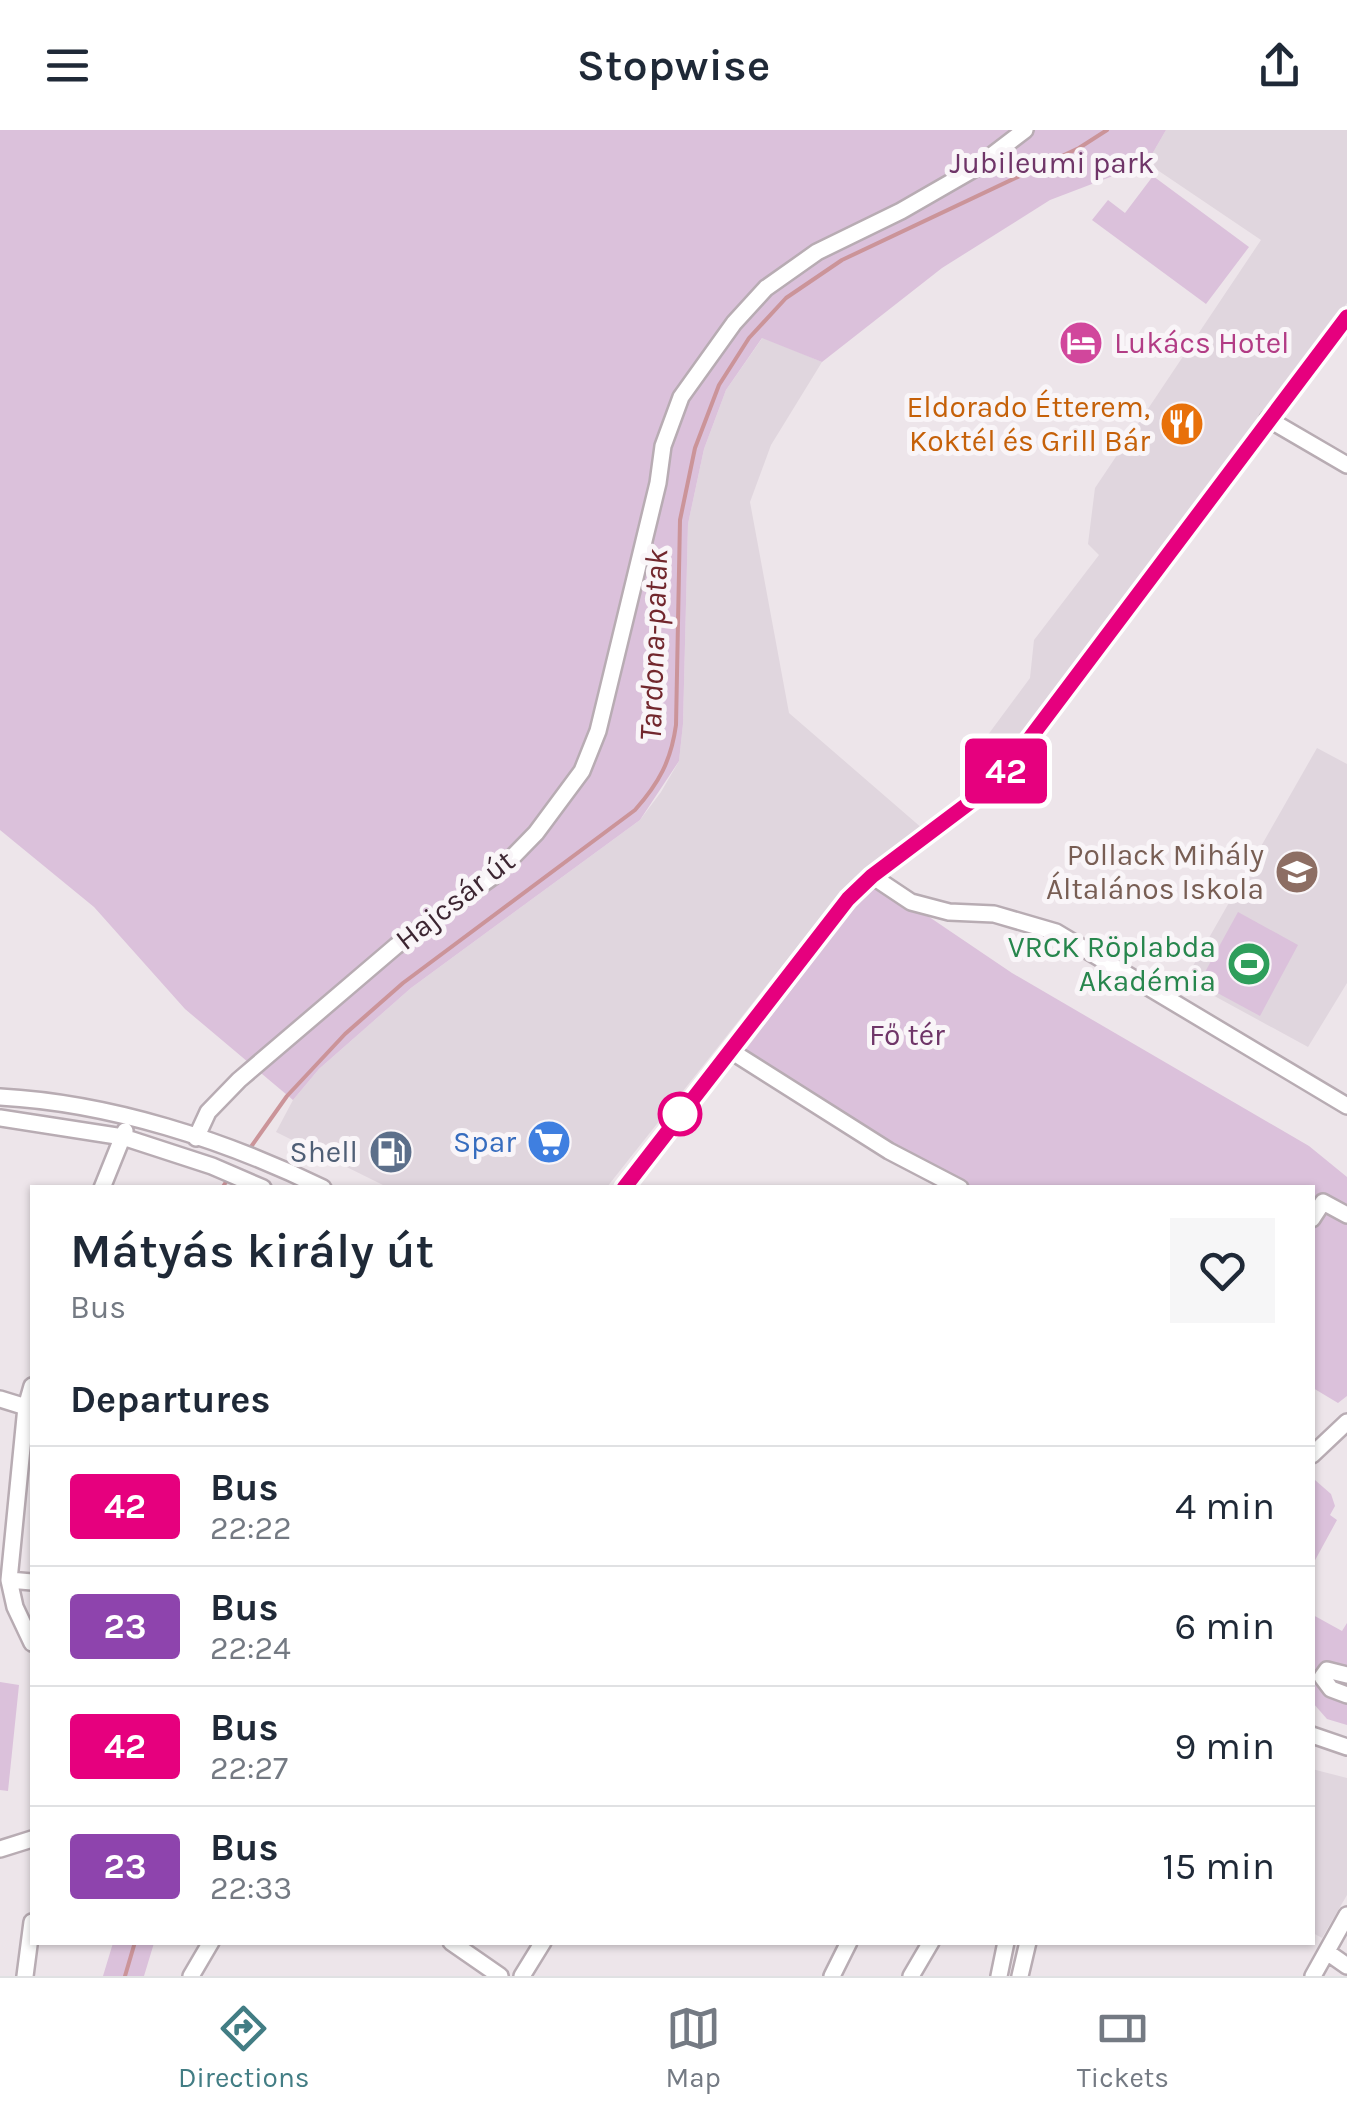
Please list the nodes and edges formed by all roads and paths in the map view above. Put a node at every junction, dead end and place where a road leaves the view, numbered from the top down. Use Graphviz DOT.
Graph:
graph roads {
  1 [pos="1026,130"];
  2 [pos="1347,316"];
  3 [pos="1268,420"];
  4 [pos="1347,465"];
  5 [pos="872,876"];
  6 [pos="730,1051"];
  7 [pos="0,1096"];
  8 [pos="1347,1106"];
  9 [pos="0,1118"];
  10 [pos="129,1118"];
  11 [pos="124,1137"];
  12 [pos="196,1138"];
  13 [pos="103,1185"];
  14 [pos="256,1185"];
  15 [pos="316,1185"];
  16 [pos="626,1185"];
  17 [pos="954,1185"];
  18 [pos="1315,1215"];
  19 [pos="1347,1216"];
  20 [pos="30,1393"];
  21 [pos="0,1399"];
  22 [pos="26,1407"];
  23 [pos="1347,1422"];
  24 [pos="1315,1452"];
  25 [pos="7,1588"];
  26 [pos="30,1639"];
  27 [pos="1347,1676"];
  28 [pos="1347,1695"];
  29 [pos="1315,1736"];
  30 [pos="1347,1747"];
  31 [pos="30,1840"];
  32 [pos="0,1849"];
  33 [pos="1347,1915"];
  34 [pos="30,1937"];
  35 [pos="209,1945"];
  36 [pos="454,1945"];
  37 [pos="541,1945"];
  38 [pos="848,1945"];
  39 [pos="929,1945"];
  40 [pos="1005,1945"];
  41 [pos="1027,1945"];
  42 [pos="1327,1952"];
  43 [pos="1347,1966"];
  44 [pos="25,1976"];
  45 [pos="190,1976"];
  46 [pos="500,1976"];
  47 [pos="522,1976"];
  48 [pos="832,1976"];
  49 [pos="911,1976"];
  50 [pos="999,1976"];
  51 [pos="1020,1976"];
  52 [pos="1313,1976"];
  1 -- 12 [label="street, Hajcsár út"];
  2 -- 3 [label="street"];
  3 -- 4 [label="street"];
  3 -- 5 [label="street"];
  5 -- 6 [label="street"];
  5 -- 8 [label="street"];
  6 -- 16 [label="street"];
  6 -- 17 [label="street"];
  7 -- 10 [label="street"];
  9 -- 11 [label="street"];
  10 -- 11 [label="street"];
  10 -- 12 [label="street"];
  11 -- 13 [label="street"];
  11 -- 14 [label="street"];
  12 -- 15 [label="street"];
  18 -- 19 [label="street"];
  20 -- 22 [label="street"];
  21 -- 22 [label="street"];
  22 -- 25 [label="street"];
  23 -- 24 [label="street"];
  25 -- 26 [label="street"];
  27 -- 28 [label="street"];
  29 -- 30 [label="street"];
  31 -- 32 [label="street"];
  33 -- 42 [label="street"];
  34 -- 44 [label="street"];
  35 -- 45 [label="street"];
  36 -- 46 [label="street"];
  37 -- 47 [label="street"];
  38 -- 48 [label="street"];
  39 -- 49 [label="street"];
  40 -- 50 [label="street"];
  41 -- 51 [label="street"];
  42 -- 43 [label="street"];
  42 -- 52 [label="street"];
}
